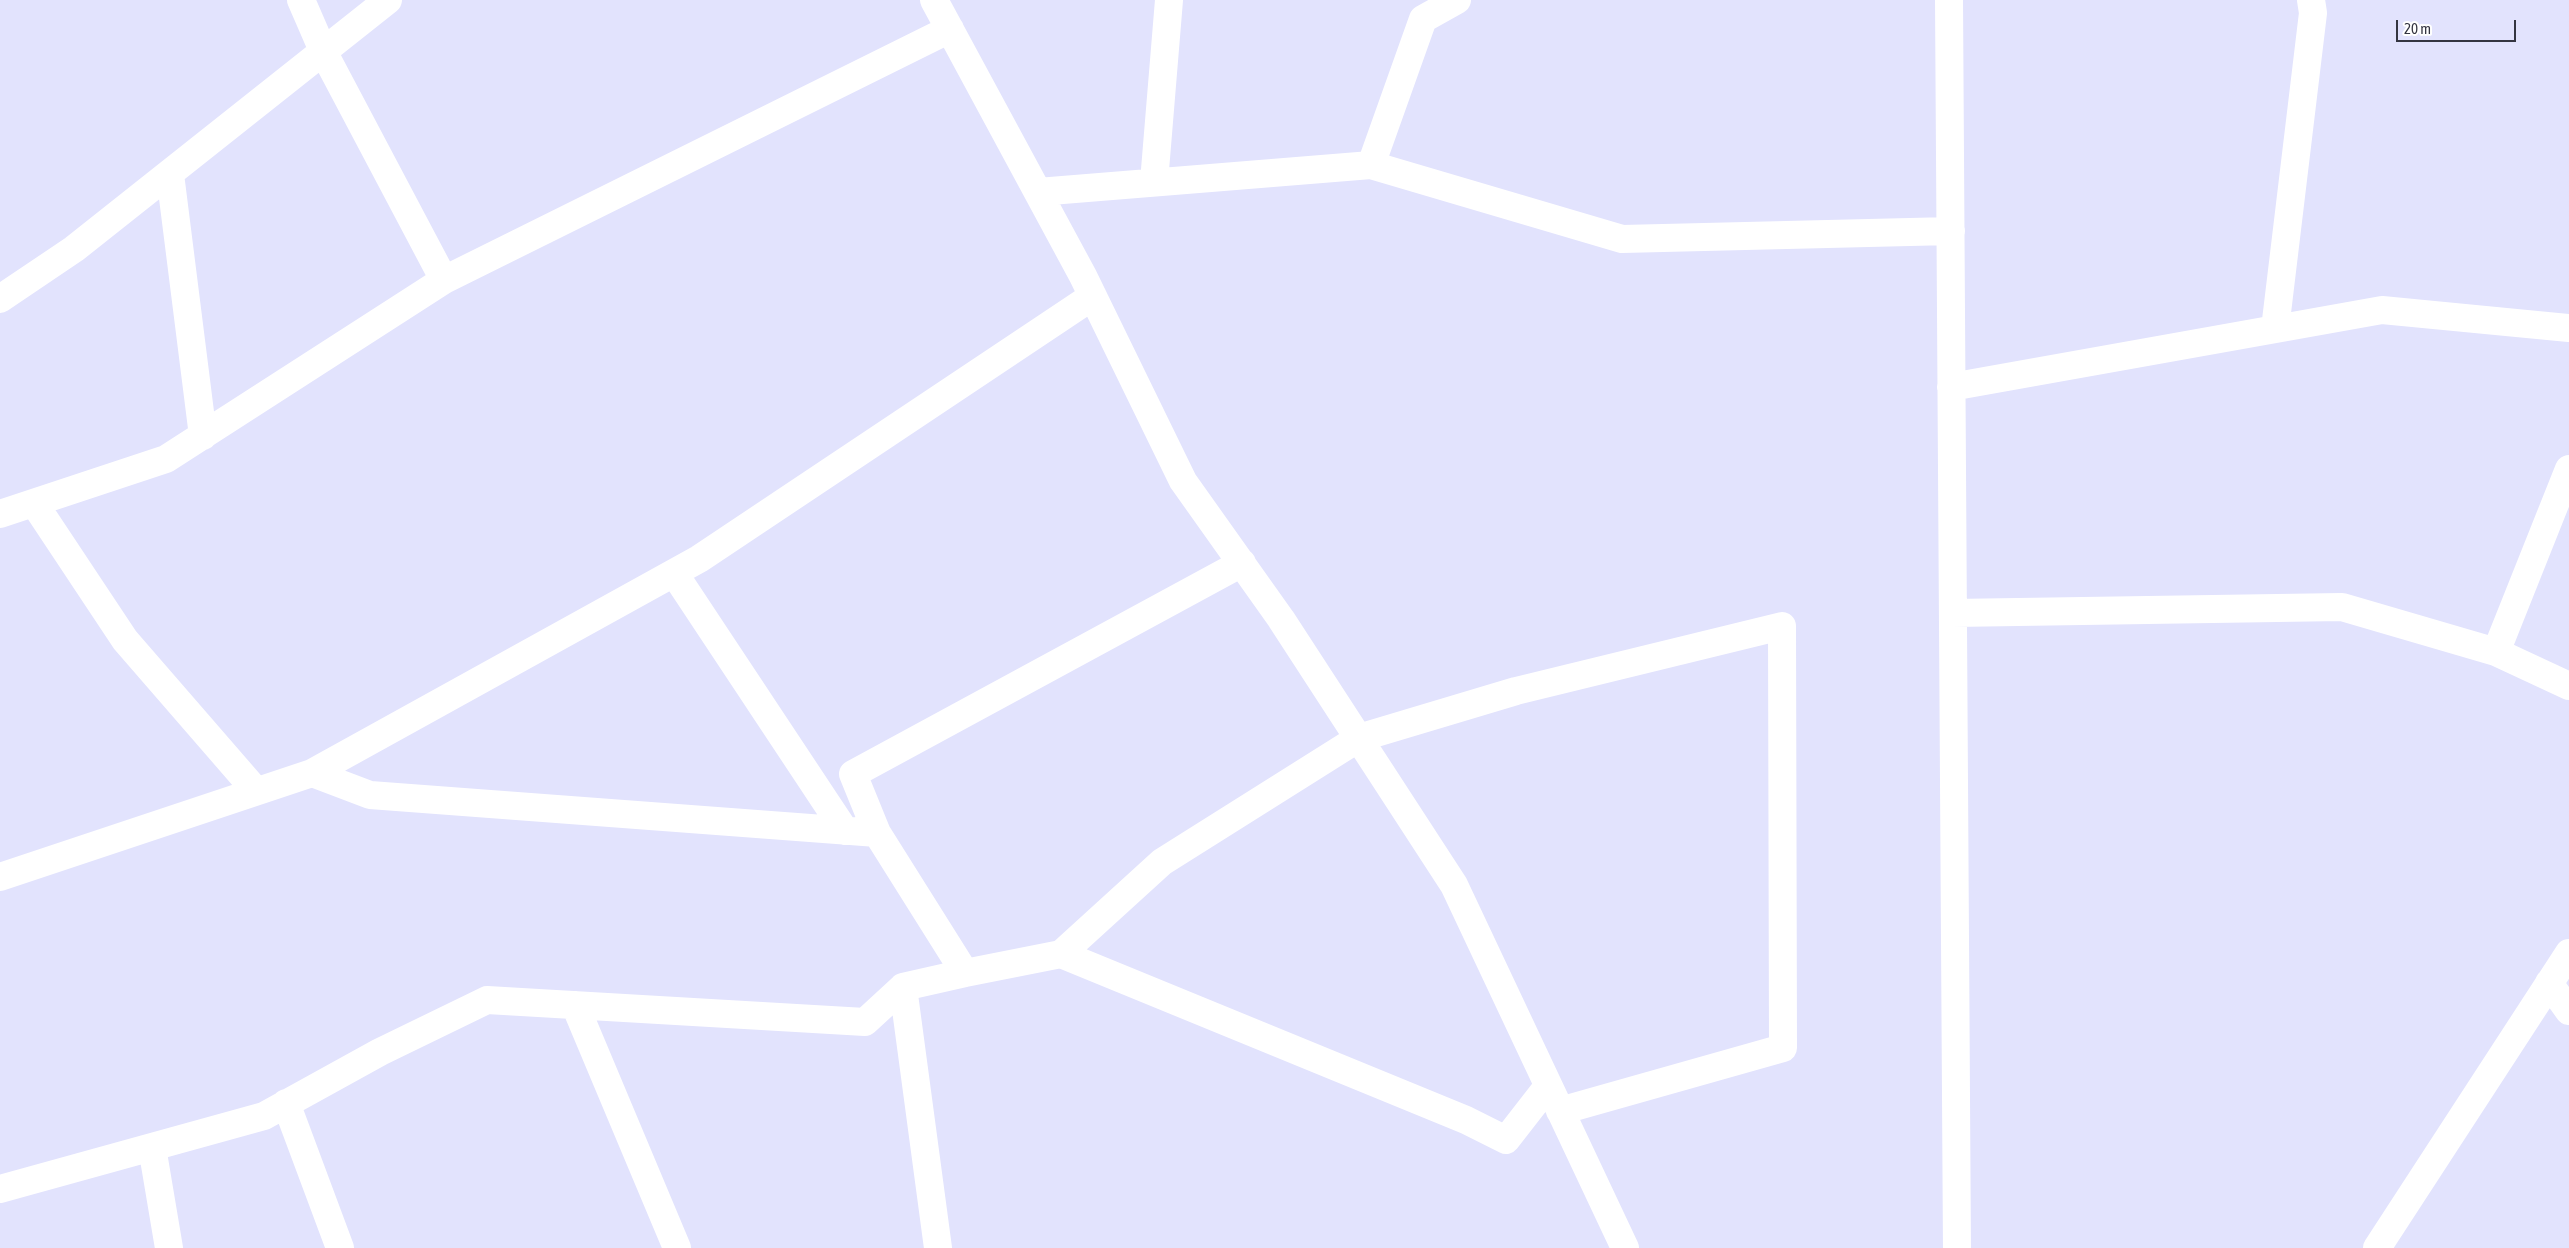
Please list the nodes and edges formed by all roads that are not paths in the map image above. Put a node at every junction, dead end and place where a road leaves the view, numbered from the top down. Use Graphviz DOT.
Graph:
graph roads {
  1 [pos="301,0"];
  2 [pos="388,0"];
  3 [pos="934,0"];
  4 [pos="1169,0"];
  5 [pos="1457,0"];
  6 [pos="1949,0"];
  7 [pos="2311,0"];
  8 [pos="950,29"];
  9 [pos="324,53"];
  10 [pos="1371,165"];
  11 [pos="170,174"];
  12 [pos="1154,182"];
  13 [pos="1038,192"];
  14 [pos="1950,231"];
  15 [pos="444,280"];
  16 [pos="1093,296"];
  17 [pos="0,299"];
  18 [pos="2569,328"];
  19 [pos="2276,329"];
  20 [pos="1951,387"];
  21 [pos="203,436"];
  22 [pos="2569,469"];
  23 [pos="34,503"];
  24 [pos="0,514"];
  25 [pos="1242,563"];
  26 [pos="674,573"];
  27 [pos="1953,613"];
  28 [pos="2496,652"];
  29 [pos="2569,686"];
  30 [pos="1359,738"];
  31 [pos="312,773"];
  32 [pos="256,791"];
  33 [pos="844,830"];
  34 [pos="877,833"];
  35 [pos="0,877"];
  36 [pos="1061,954"];
  37 [pos="2561,969"];
  38 [pos="965,973"];
  39 [pos="903,987"];
  40 [pos="575,1005"];
  41 [pos="2569,1011"];
  42 [pos="1548,1086"];
  43 [pos="286,1103"];
  44 [pos="1560,1111"];
  45 [pos="152,1147"];
  46 [pos="0,1189"];
  47 [pos="169,1248"];
  48 [pos="340,1248"];
  49 [pos="677,1248"];
  50 [pos="938,1248"];
  51 [pos="1625,1248"];
  52 [pos="1957,1248"];
  53 [pos="2377,1248"];
  1 -- 9 [label="street"];
  2 -- 9 [label="street"];
  3 -- 8 [label="street"];
  4 -- 12 [label="street"];
  5 -- 10 [label="street"];
  6 -- 14 [label="street"];
  7 -- 19 [label="street"];
  8 -- 13 [label="street"];
  8 -- 15 [label="street"];
  9 -- 11 [label="street"];
  9 -- 15 [label="street"];
  10 -- 12 [label="street"];
  10 -- 14 [label="street"];
  11 -- 17 [label="street"];
  11 -- 21 [label="street"];
  12 -- 13 [label="street"];
  13 -- 16 [label="street"];
  14 -- 20 [label="street"];
  15 -- 21 [label="street"];
  16 -- 25 [label="street"];
  16 -- 26 [label="street"];
  18 -- 19 [label="street"];
  19 -- 20 [label="street"];
  20 -- 27 [label="street"];
  21 -- 23 [label="street"];
  22 -- 28 [label="street"];
  23 -- 24 [label="street"];
  23 -- 32 [label="street"];
  25 -- 30 [label="street"];
  25 -- 34 [label="street"];
  26 -- 31 [label="street"];
  26 -- 33 [label="street"];
  27 -- 28 [label="street"];
  27 -- 52 [label="street"];
  28 -- 29 [label="street"];
  30 -- 36 [label="street"];
  30 -- 42 [label="street"];
  30 -- 44 [label="street"];
  31 -- 32 [label="street"];
  31 -- 33 [label="street"];
  32 -- 35 [label="street"];
  33 -- 34 [label="street"];
  34 -- 38 [label="street"];
  36 -- 38 [label="street"];
  36 -- 42 [label="street"];
  37 -- 41 [label="street"];
  37 -- 53 [label="street"];
  38 -- 39 [label="street"];
  39 -- 40 [label="street"];
  39 -- 50 [label="street"];
  40 -- 43 [label="street"];
  40 -- 49 [label="street"];
  42 -- 44 [label="street"];
  43 -- 45 [label="street"];
  43 -- 48 [label="street"];
  44 -- 51 [label="street"];
  45 -- 46 [label="street"];
  45 -- 47 [label="street"];
}
